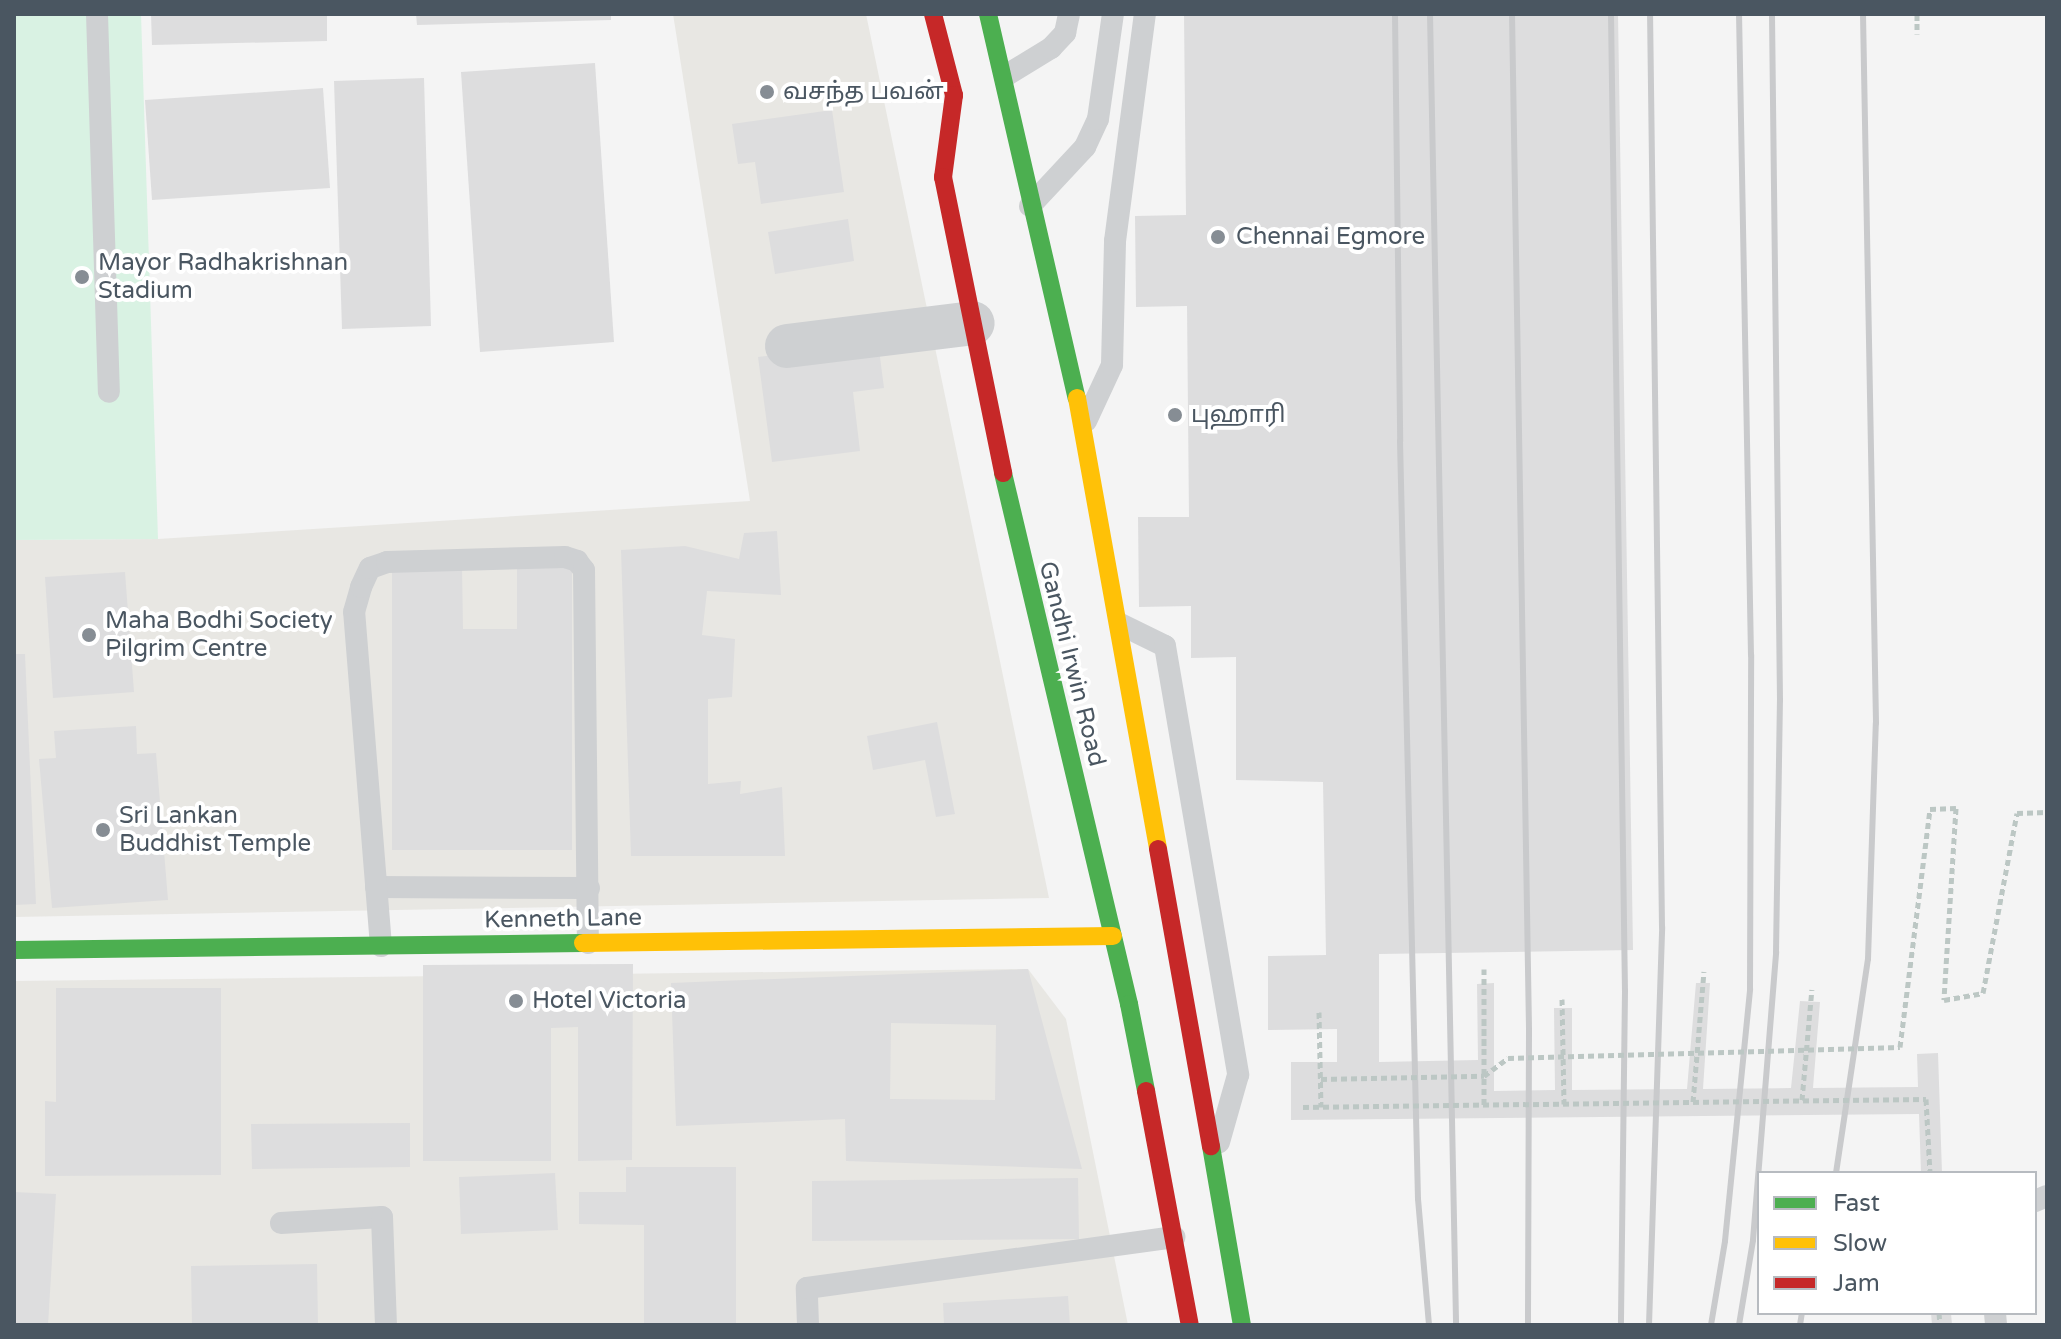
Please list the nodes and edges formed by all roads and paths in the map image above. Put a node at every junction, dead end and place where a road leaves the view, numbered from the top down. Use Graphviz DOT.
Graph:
graph roads {
  1 [pos="97,14"];
  2 [pos="933,14"];
  3 [pos="988,14"];
  4 [pos="1069,14"];
  5 [pos="1113,14"];
  6 [pos="1144,14"];
  7 [pos="1917,14"];
  8 [pos="1917,34"];
  9 [pos="1005,76"];
  10 [pos="1098,119"];
  11 [pos="1030,206"];
  12 [pos="973,323"];
  13 [pos="787,346"];
  14 [pos="109,392"];
  15 [pos="1084,426"];
  16 [pos="1120,624"];
  17 [pos="2047,812"];
  18 [pos="376,887"];
  19 [pos="589,888"];
  20 [pos="1113,936"];
  21 [pos="588,943"];
  22 [pos="381,946"];
  23 [pos="14,950"];
  24 [pos="1484,969"];
  25 [pos="1704,971"];
  26 [pos="1812,989"];
  27 [pos="1562,999"];
  28 [pos="1319,1012"];
  29 [pos="1807,1049"];
  30 [pos="1698,1052"];
  31 [pos="1563,1057"];
  32 [pos="1484,1076"];
  33 [pos="1321,1079"];
  34 [pos="1802,1100"];
  35 [pos="1693,1102"];
  36 [pos="1564,1104"];
  37 [pos="1484,1105"];
  38 [pos="1303,1107"];
  39 [pos="1321,1107"];
  40 [pos="1214,1161"];
  41 [pos="1930,1171"];
  42 [pos="281,1223"];
  43 [pos="1174,1237"];
  44 [pos="386,1325"];
  45 [pos="808,1325"];
  46 [pos="1190,1325"];
  47 [pos="1242,1325"];
  1 -- 14 [label="lane"];
  2 -- 12 [label="main road, Gandhi Irwin Road"];
  3 -- 9 [label="main road, Gandhi Irwin Road"];
  4 -- 9 [label="lane"];
  5 -- 10 [label="lane"];
  6 -- 10 [label="lane"];
  6 -- 15 [label="lane"];
  7 -- 8 [label="path"];
  9 -- 11 [label="main road, Gandhi Irwin Road"];
  10 -- 11 [label="lane"];
  11 -- 15 [label="main road, Gandhi Irwin Road"];
  12 -- 13 [label="street"];
  12 -- 20 [label="main road, Gandhi Irwin Road"];
  15 -- 16 [label="main road, Gandhi Irwin Road"];
  16 -- 40 [label="main road, Gandhi Irwin Road"];
  16 -- 40 [label="lane"];
  17 -- 29 [label="path, bridge"];
  18 -- 19 [label="lane"];
  18 -- 19 [label="lane"];
  18 -- 22 [label="lane"];
  19 -- 21 [label="lane"];
  20 -- 21 [label="main road, Kenneth Lane"];
  20 -- 43 [label="main road, Gandhi Irwin Road"];
  21 -- 22 [label="main road, Kenneth Lane"];
  22 -- 23 [label="main road, Kenneth Lane"];
  24 -- 32 [label="path"];
  25 -- 30 [label="path"];
  26 -- 29 [label="path"];
  27 -- 31 [label="path"];
  28 -- 33 [label="path"];
  29 -- 30 [label="path, bridge"];
  29 -- 34 [label="path"];
  30 -- 31 [label="path, bridge"];
  30 -- 35 [label="path"];
  31 -- 32 [label="path, bridge"];
  31 -- 36 [label="path"];
  32 -- 33 [label="path, bridge"];
  32 -- 37 [label="path"];
  33 -- 39 [label="path"];
  34 -- 35 [label="path, bridge"];
  34 -- 41 [label="path, bridge"];
  35 -- 36 [label="path, bridge"];
  36 -- 37 [label="path, bridge"];
  37 -- 39 [label="path, bridge"];
  38 -- 39 [label="path, bridge"];
  40 -- 47 [label="main road, Gandhi Irwin Road"];
  42 -- 44 [label="lane"];
  43 -- 45 [label="lane"];
  43 -- 46 [label="main road, Gandhi Irwin Road"];
}
